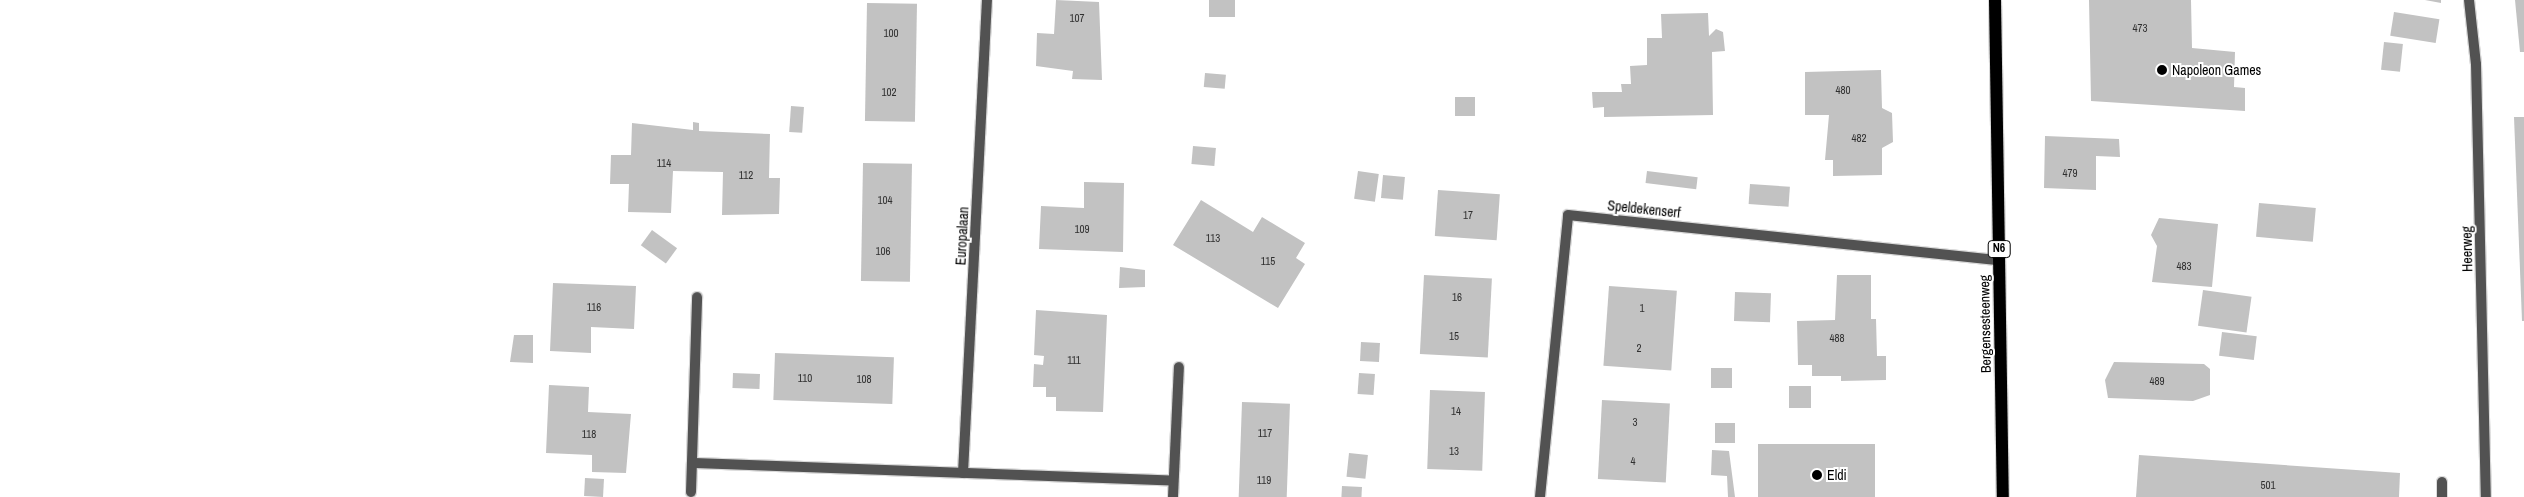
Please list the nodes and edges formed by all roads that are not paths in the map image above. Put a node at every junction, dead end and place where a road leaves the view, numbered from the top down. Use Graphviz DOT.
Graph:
graph roads {
  1 [pos="987,0"];
  2 [pos="1996,0"];
  3 [pos="2469,0"];
  4 [pos="1999,260"];
  5 [pos="697,297"];
  6 [pos="1179,367"];
  7 [pos="692,463"];
  8 [pos="963,473"];
  9 [pos="1173,481"];
  10 [pos="2442,482"];
  11 [pos="691,492"];
  12 [pos="1173,497"];
  13 [pos="1540,497"];
  14 [pos="2003,497"];
  15 [pos="2442,497"];
  16 [pos="2486,497"];
  1 -- 8 [label="street, Europalaan"];
  2 -- 4 [label="main road, Bergensesteenweg / N6"];
  3 -- 16 [label="street, Heerweg"];
  4 -- 13 [label="street, Speldekenserf"];
  4 -- 14 [label="main road, Bergensesteenweg / N6"];
  5 -- 7 [label="street"];
  6 -- 9 [label="street"];
  7 -- 8 [label="street"];
  7 -- 11 [label="street"];
  8 -- 9 [label="street"];
  9 -- 12 [label="street"];
  10 -- 15 [label="street"];
}
